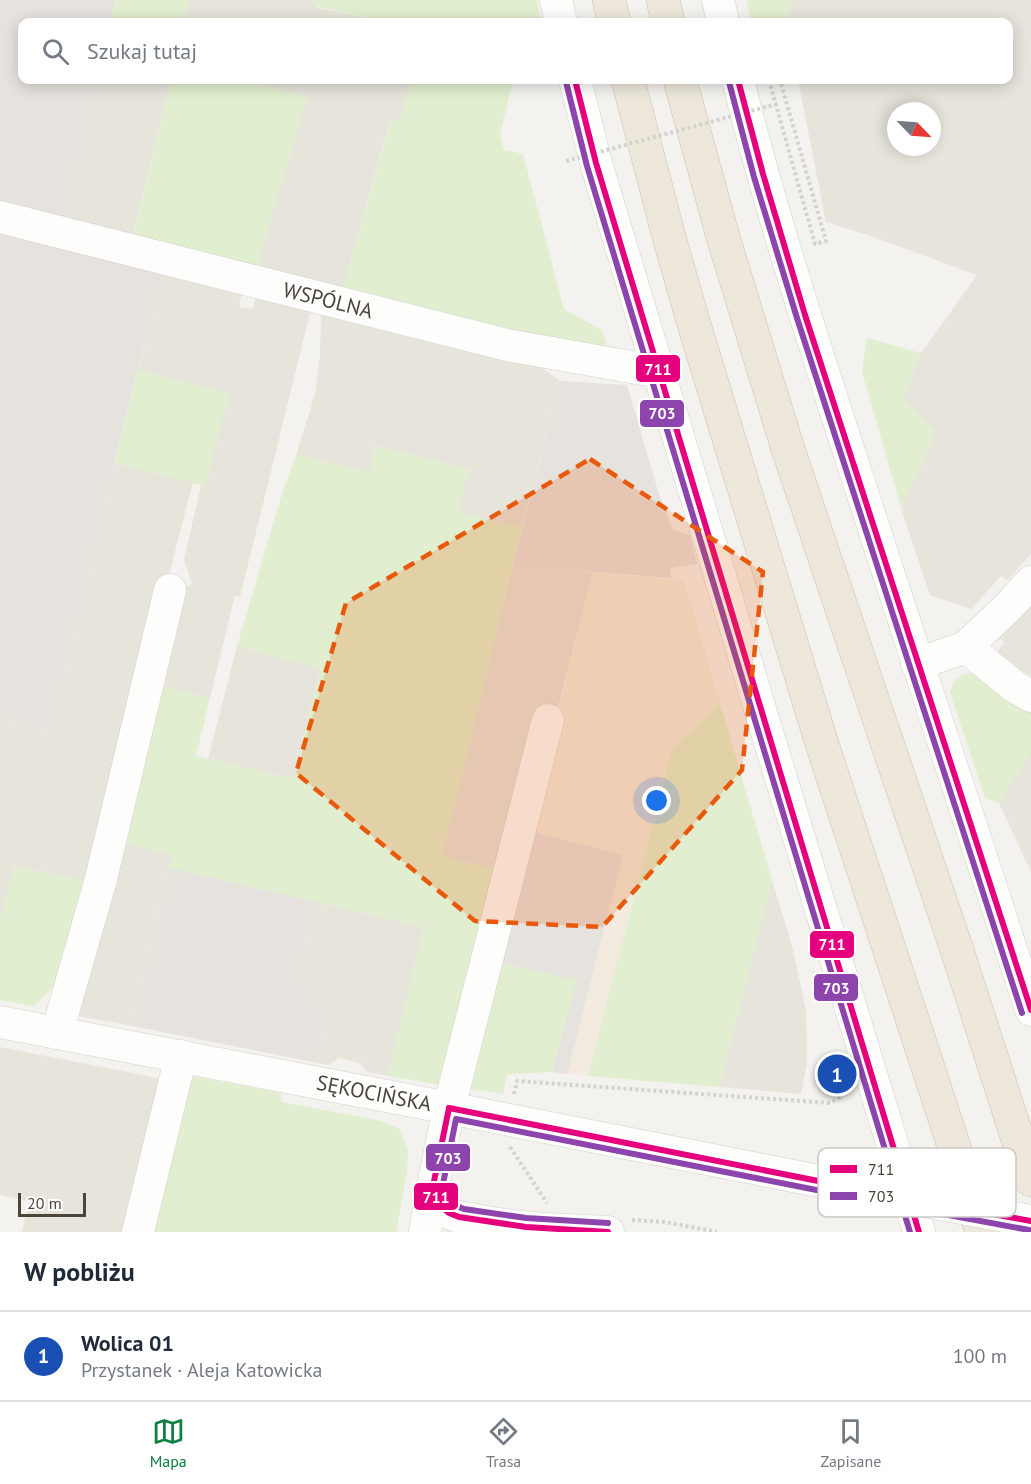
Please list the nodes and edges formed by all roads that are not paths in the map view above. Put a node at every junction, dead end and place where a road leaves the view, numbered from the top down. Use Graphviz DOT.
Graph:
graph roads {
  1 [pos="556,0"];
  2 [pos="609,0"];
  3 [pos="663,0"];
  4 [pos="718,0"];
  5 [pos="560,18"];
  6 [pos="613,18"];
  7 [pos="667,18"];
  8 [pos="722,18"];
  9 [pos="576,84"];
  10 [pos="629,84"];
  11 [pos="681,84"];
  12 [pos="739,84"];
  13 [pos="10,220"];
  14 [pos="659,372"];
  15 [pos="1031,582"];
  16 [pos="170,590"];
  17 [pos="966,647"];
  18 [pos="918,664"];
  19 [pos="1031,696"];
  20 [pos="548,720"];
  21 [pos="1031,1010"];
  22 [pos="0,1022"];
  23 [pos="57,1033"];
  24 [pos="181,1056"];
  25 [pos="448,1107"];
  26 [pos="894,1148"];
  27 [pos="955,1148"];
  28 [pos="1031,1180"];
  29 [pos="818,1181"];
  30 [pos="432,1191"];
  31 [pos="914,1217"];
  32 [pos="977,1217"];
  33 [pos="1010,1217"];
  34 [pos="1031,1221"];
  35 [pos="138,1232"];
  36 [pos="425,1232"];
  37 [pos="608,1232"];
  38 [pos="919,1232"];
  39 [pos="982,1232"];
  1 -- 5 [label="street"];
  2 -- 6 [label="highway"];
  3 -- 7 [label="highway"];
  4 -- 8 [label="street"];
  9 -- 14 [label="street"];
  10 -- 27 [label="highway"];
  11 -- 28 [label="highway"];
  12 -- 18 [label="street"];
  13 -- 14 [label="street, WSPÓLNA"];
  14 -- 26 [label="street"];
  15 -- 17 [label="street"];
  16 -- 23 [label="street"];
  17 -- 18 [label="street"];
  17 -- 19 [label="street"];
  18 -- 21 [label="street"];
  20 -- 25 [label="street"];
  22 -- 23 [label="street, SĘKOCIŃSKA"];
  23 -- 24 [label="street, SĘKOCIŃSKA"];
  24 -- 25 [label="street, SĘKOCIŃSKA"];
  24 -- 35 [label="street"];
  25 -- 29 [label="street, SĘKOCIŃSKA, bridge"];
  25 -- 30 [label="street"];
  30 -- 36 [label="street"];
  30 -- 37 [label="street"];
  31 -- 38 [label="street"];
  32 -- 39 [label="highway"];
  33 -- 34 [label="street, SĘKOCIŃSKA, bridge"];
}
